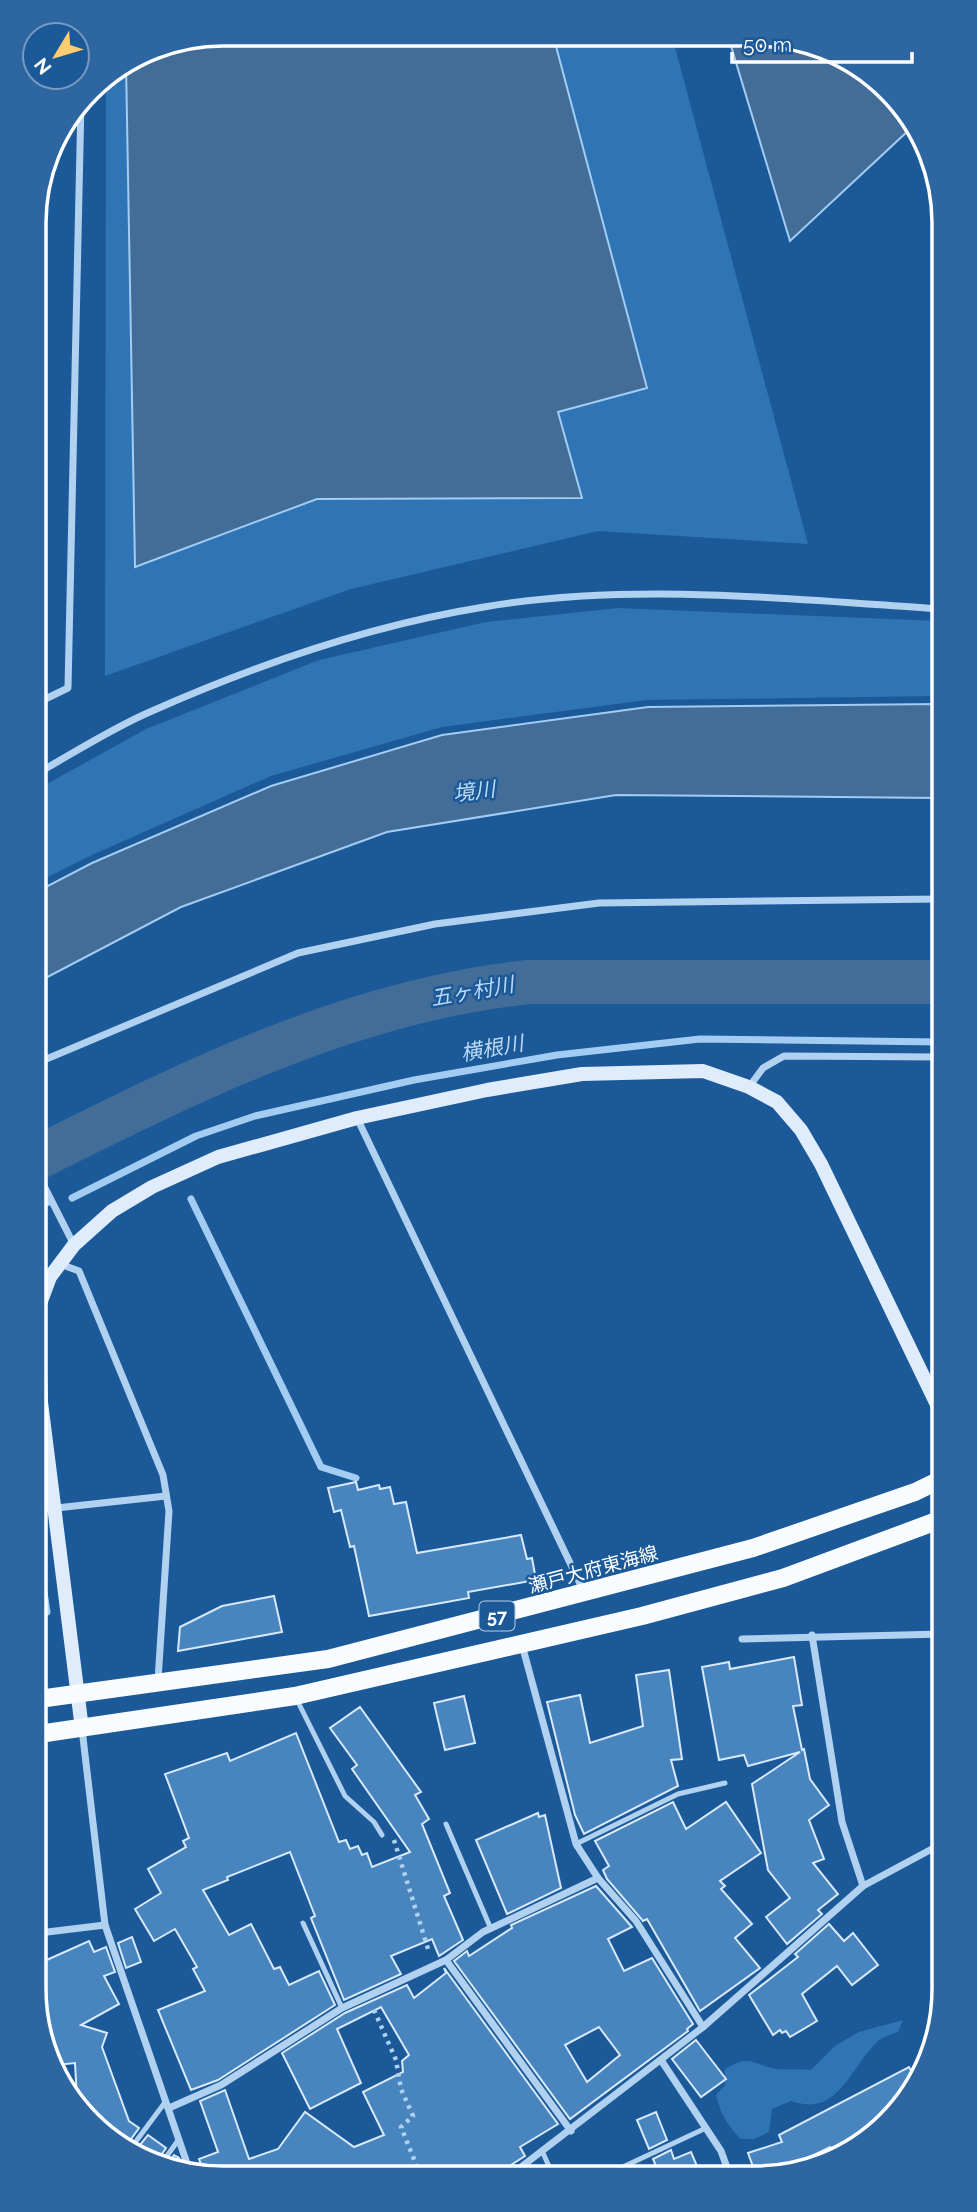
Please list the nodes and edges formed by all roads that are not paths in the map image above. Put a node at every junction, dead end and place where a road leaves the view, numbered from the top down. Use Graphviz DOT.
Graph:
graph roads {
  1 [pos="81,117"];
  2 [pos="932,609"];
  3 [pos="46,699"];
  4 [pos="46,769"];
  5 [pos="932,900"];
  6 [pos="932,1057"];
  7 [pos="46,1059"];
  8 [pos="748,1087"];
  9 [pos="357,1118"];
  10 [pos="46,1194"];
  11 [pos="49,1202"];
  12 [pos="46,1203"];
  13 [pos="74,1245"];
  14 [pos="60,1263"];
  15 [pos="46,1288"];
  16 [pos="931,1393"];
  17 [pos="46,1446"];
  18 [pos="931,1484"];
  19 [pos="166,1496"];
  20 [pos="53,1508"];
  21 [pos="46,1509"];
  22 [pos="931,1523"];
  23 [pos="585,1594"];
  24 [pos="931,1634"];
  25 [pos="812,1635"];
  26 [pos="742,1639"];
  27 [pos="522,1643"];
  28 [pos="158,1680"];
  29 [pos="77,1693"];
  30 [pos="295,1696"];
  31 [pos="46,1698"];
  32 [pos="82,1728"];
  33 [pos="46,1733"];
  34 [pos="725,1783"];
  35 [pos="446,1824"];
  36 [pos="382,1835"];
  37 [pos="576,1844"];
  38 [pos="931,1849"];
  39 [pos="598,1878"];
  40 [pos="863,1886"];
  41 [pos="303,1923"];
  42 [pos="105,1925"];
  43 [pos="491,1929"];
  44 [pos="46,1932"];
  45 [pos="446,1960"];
  46 [pos="342,2008"];
  47 [pos="703,2027"];
  48 [pos="661,2060"];
  49 [pos="167,2104"];
  50 [pos="706,2128"];
  51 [pos="571,2131"];
  52 [pos="179,2139"];
  53 [pos="135,2143"];
  54 [pos="543,2153"];
  55 [pos="166,2157"];
  56 [pos="187,2163"];
  57 [pos="524,2166"];
  58 [pos="549,2166"];
  59 [pos="625,2166"];
  60 [pos="726,2166"];
  1 -- 3 [label="street"];
  2 -- 4 [label="street"];
  5 -- 7 [label="street"];
  6 -- 8 [label="street"];
  8 -- 9 [label="street"];
  8 -- 16 [label="street"];
  9 -- 13 [label="street"];
  9 -- 23 [label="street"];
  10 -- 11 [label="street"];
  11 -- 12 [label="street"];
  11 -- 13 [label="street"];
  13 -- 14 [label="street"];
  14 -- 15 [label="street"];
  14 -- 19 [label="street"];
  17 -- 20 [label="street"];
  18 -- 23 [label="main road, 瀬戸大府東海線 / 57"];
  19 -- 20 [label="street"];
  19 -- 28 [label="street"];
  20 -- 21 [label="street"];
  20 -- 29 [label="street"];
  22 -- 27 [label="main road, 57"];
  23 -- 28 [label="main road, 瀬戸大府東海線 / 57"];
  24 -- 25 [label="street"];
  25 -- 26 [label="street"];
  25 -- 40 [label="street"];
  27 -- 30 [label="main road, 57"];
  27 -- 37 [label="street"];
  28 -- 29 [label="main road, 瀬戸大府東海線 / 57"];
  29 -- 31 [label="main road, 瀬戸大府東海線 / 57"];
  29 -- 32 [label="street"];
  30 -- 32 [label="main road, 57"];
  30 -- 36 [label="lane"];
  32 -- 33 [label="main road, 57"];
  32 -- 42 [label="street"];
  34 -- 37 [label="lane"];
  35 -- 43 [label="lane"];
  37 -- 39 [label="street"];
  38 -- 40 [label="street"];
  39 -- 43 [label="street"];
  39 -- 47 [label="street"];
  40 -- 47 [label="street"];
  41 -- 46 [label="lane"];
  42 -- 44 [label="street"];
  42 -- 49 [label="street"];
  43 -- 45 [label="street"];
  45 -- 46 [label="street"];
  45 -- 51 [label="street"];
  46 -- 49 [label="street"];
  47 -- 48 [label="street"];
  48 -- 50 [label="street"];
  48 -- 51 [label="street"];
  49 -- 52 [label="street"];
  49 -- 53 [label="lane"];
  50 -- 59 [label="lane"];
  50 -- 60 [label="street"];
  51 -- 54 [label="street"];
  52 -- 55 [label="lane"];
  52 -- 56 [label="street"];
  54 -- 57 [label="street"];
  54 -- 58 [label="lane"];
}
